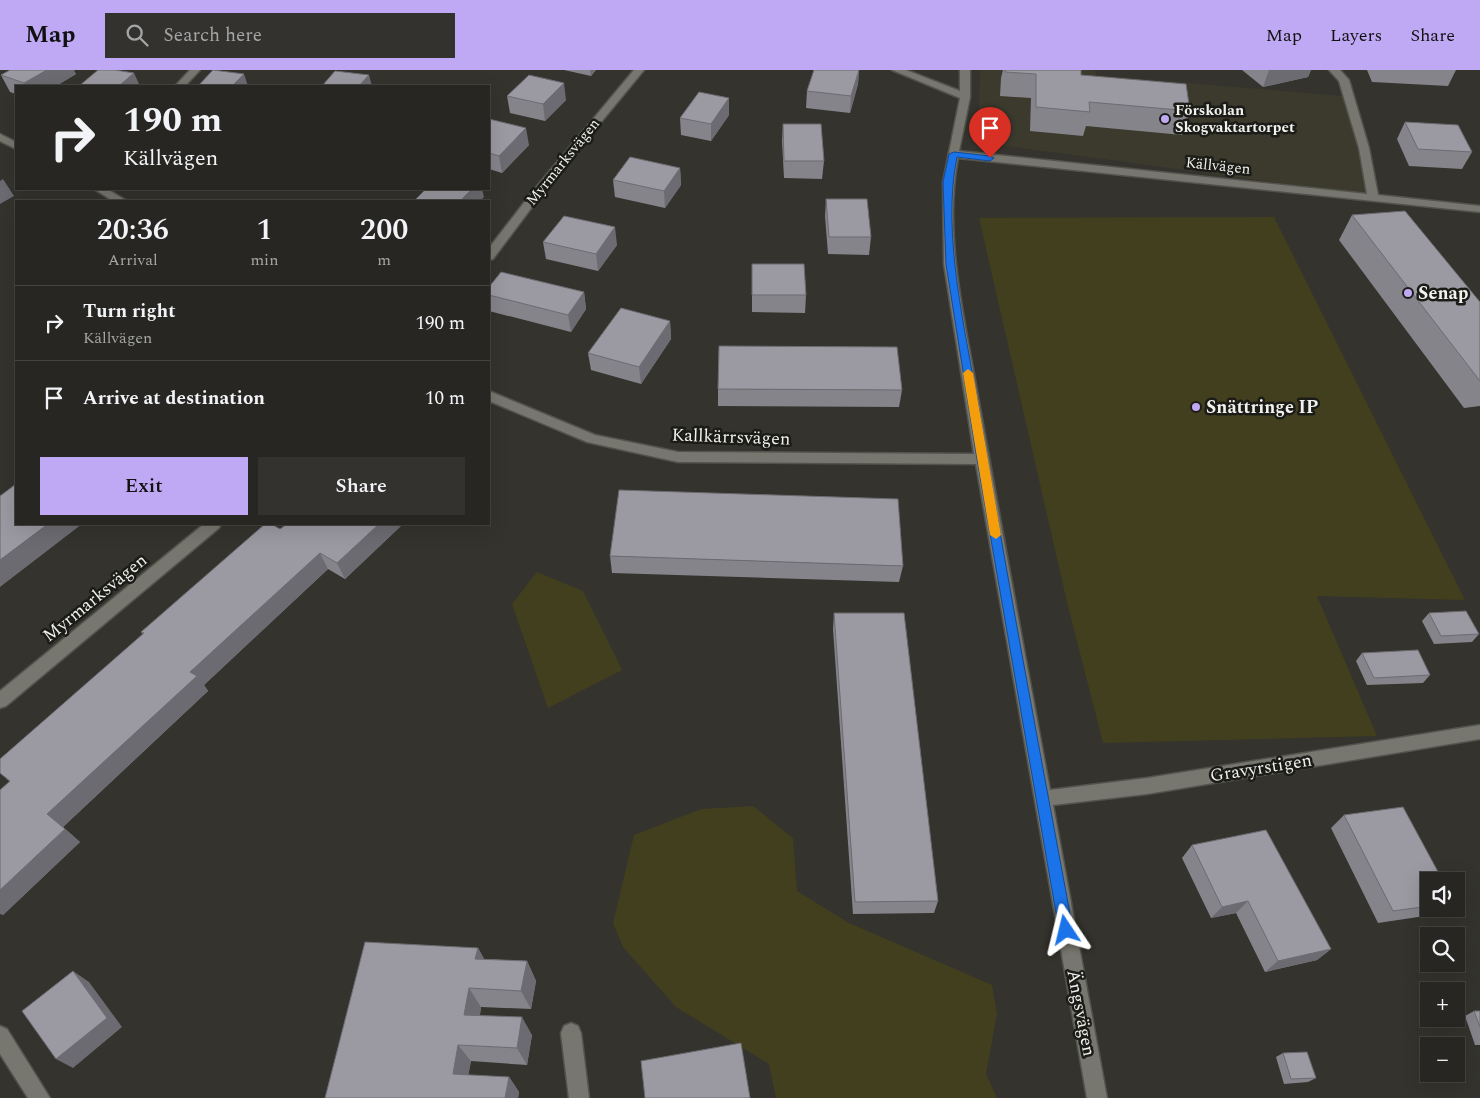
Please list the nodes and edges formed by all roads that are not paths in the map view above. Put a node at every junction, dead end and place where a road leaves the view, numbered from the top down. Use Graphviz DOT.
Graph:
graph roads {
  1 [pos="195,70"];
  2 [pos="639,70"];
  3 [pos="896,70"];
  4 [pos="965,70"];
  5 [pos="1334,70"];
  6 [pos="181,85"];
  7 [pos="965,97"];
  8 [pos="0,137"];
  9 [pos="15,145"];
  10 [pos="954,154"];
  11 [pos="101,190"];
  12 [pos="1373,198"];
  13 [pos="119,200"];
  14 [pos="1480,209"];
  15 [pos="490,255"];
  16 [pos="490,396"];
  17 [pos="982,459"];
  18 [pos="213,525"];
  19 [pos="0,701"];
  20 [pos="1480,732"];
  21 [pos="1042,799"];
  22 [pos="571,1033"];
  23 [pos="0,1036"];
  24 [pos="40,1098"];
  25 [pos="579,1098"];
  26 [pos="1097,1098"];
  1 -- 6 [label="street"];
  2 -- 15 [label="street, Myrmarksvägen"];
  3 -- 7 [label="street"];
  4 -- 7 [label="street, Ängsvägen"];
  5 -- 12 [label="street"];
  7 -- 10 [label="street, Ängsvägen"];
  8 -- 9 [label="street"];
  10 -- 12 [label="street, Källvägen"];
  10 -- 17 [label="street, Ängsvägen"];
  11 -- 13 [label="street"];
  12 -- 14 [label="street, Källvägen"];
  16 -- 17 [label="street, Kallkärrsvägen"];
  17 -- 21 [label="street, Ängsvägen"];
  18 -- 19 [label="street, Myrmarksvägen"];
  20 -- 21 [label="street, Gravyrstigen"];
  21 -- 26 [label="street, Ängsvägen"];
  22 -- 25 [label="street"];
  23 -- 24 [label="street"];
}
